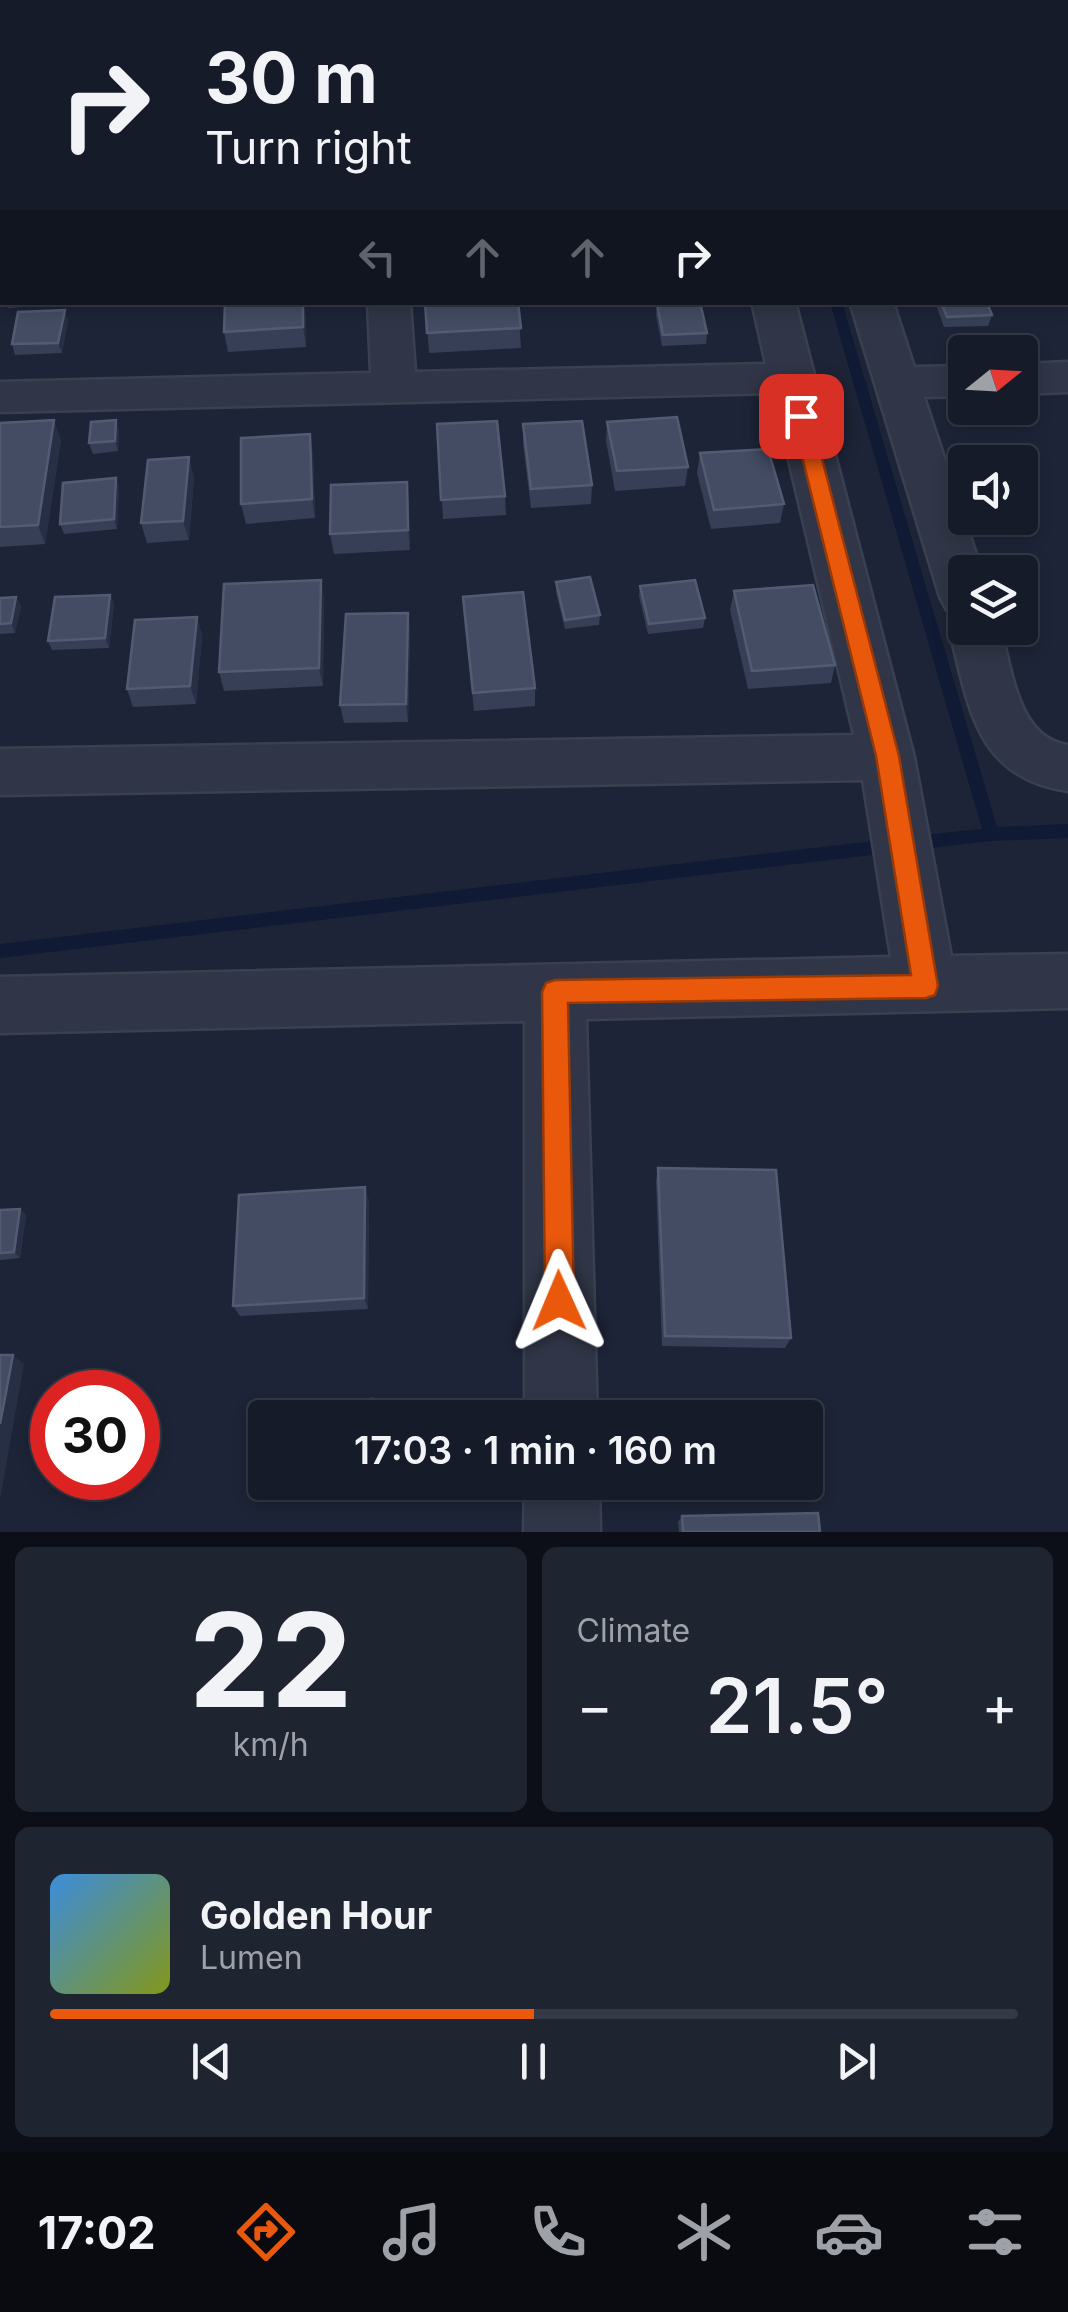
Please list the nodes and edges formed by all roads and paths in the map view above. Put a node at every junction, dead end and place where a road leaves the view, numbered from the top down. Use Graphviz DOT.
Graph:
graph roads {
  1 [pos="389,305"];
  2 [pos="774,305"];
  3 [pos="872,305"];
  4 [pos="1068,377"];
  5 [pos="792,378"];
  6 [pos="1038,378"];
  7 [pos="948,382"];
  8 [pos="898,383"];
  9 [pos="394,390"];
  10 [pos="0,397"];
  11 [pos="952,555"];
  12 [pos="979,645"];
  13 [pos="1068,768"];
  14 [pos="0,772"];
  15 [pos="891,778"];
  16 [pos="924,972"];
  17 [pos="1068,981"];
  18 [pos="555,992"];
  19 [pos="0,1005"];
  20 [pos="561,1400"];
  21 [pos="562,1500"];
  22 [pos="562,1532"];
  1 -- 9 [label="street"];
  2 -- 5 [label="street"];
  3 -- 8 [label="street"];
  4 -- 6 [label="street"];
  5 -- 9 [label="street"];
  5 -- 15 [label="street"];
  7 -- 8 [label="street"];
  8 -- 11 [label="street"];
  9 -- 10 [label="street"];
  12 -- 13 [label="street"];
  14 -- 15 [label="street"];
  15 -- 16 [label="street"];
  16 -- 17 [label="street"];
  16 -- 18 [label="street"];
  18 -- 19 [label="street"];
  18 -- 20 [label="street"];
  21 -- 22 [label="street"];
}
